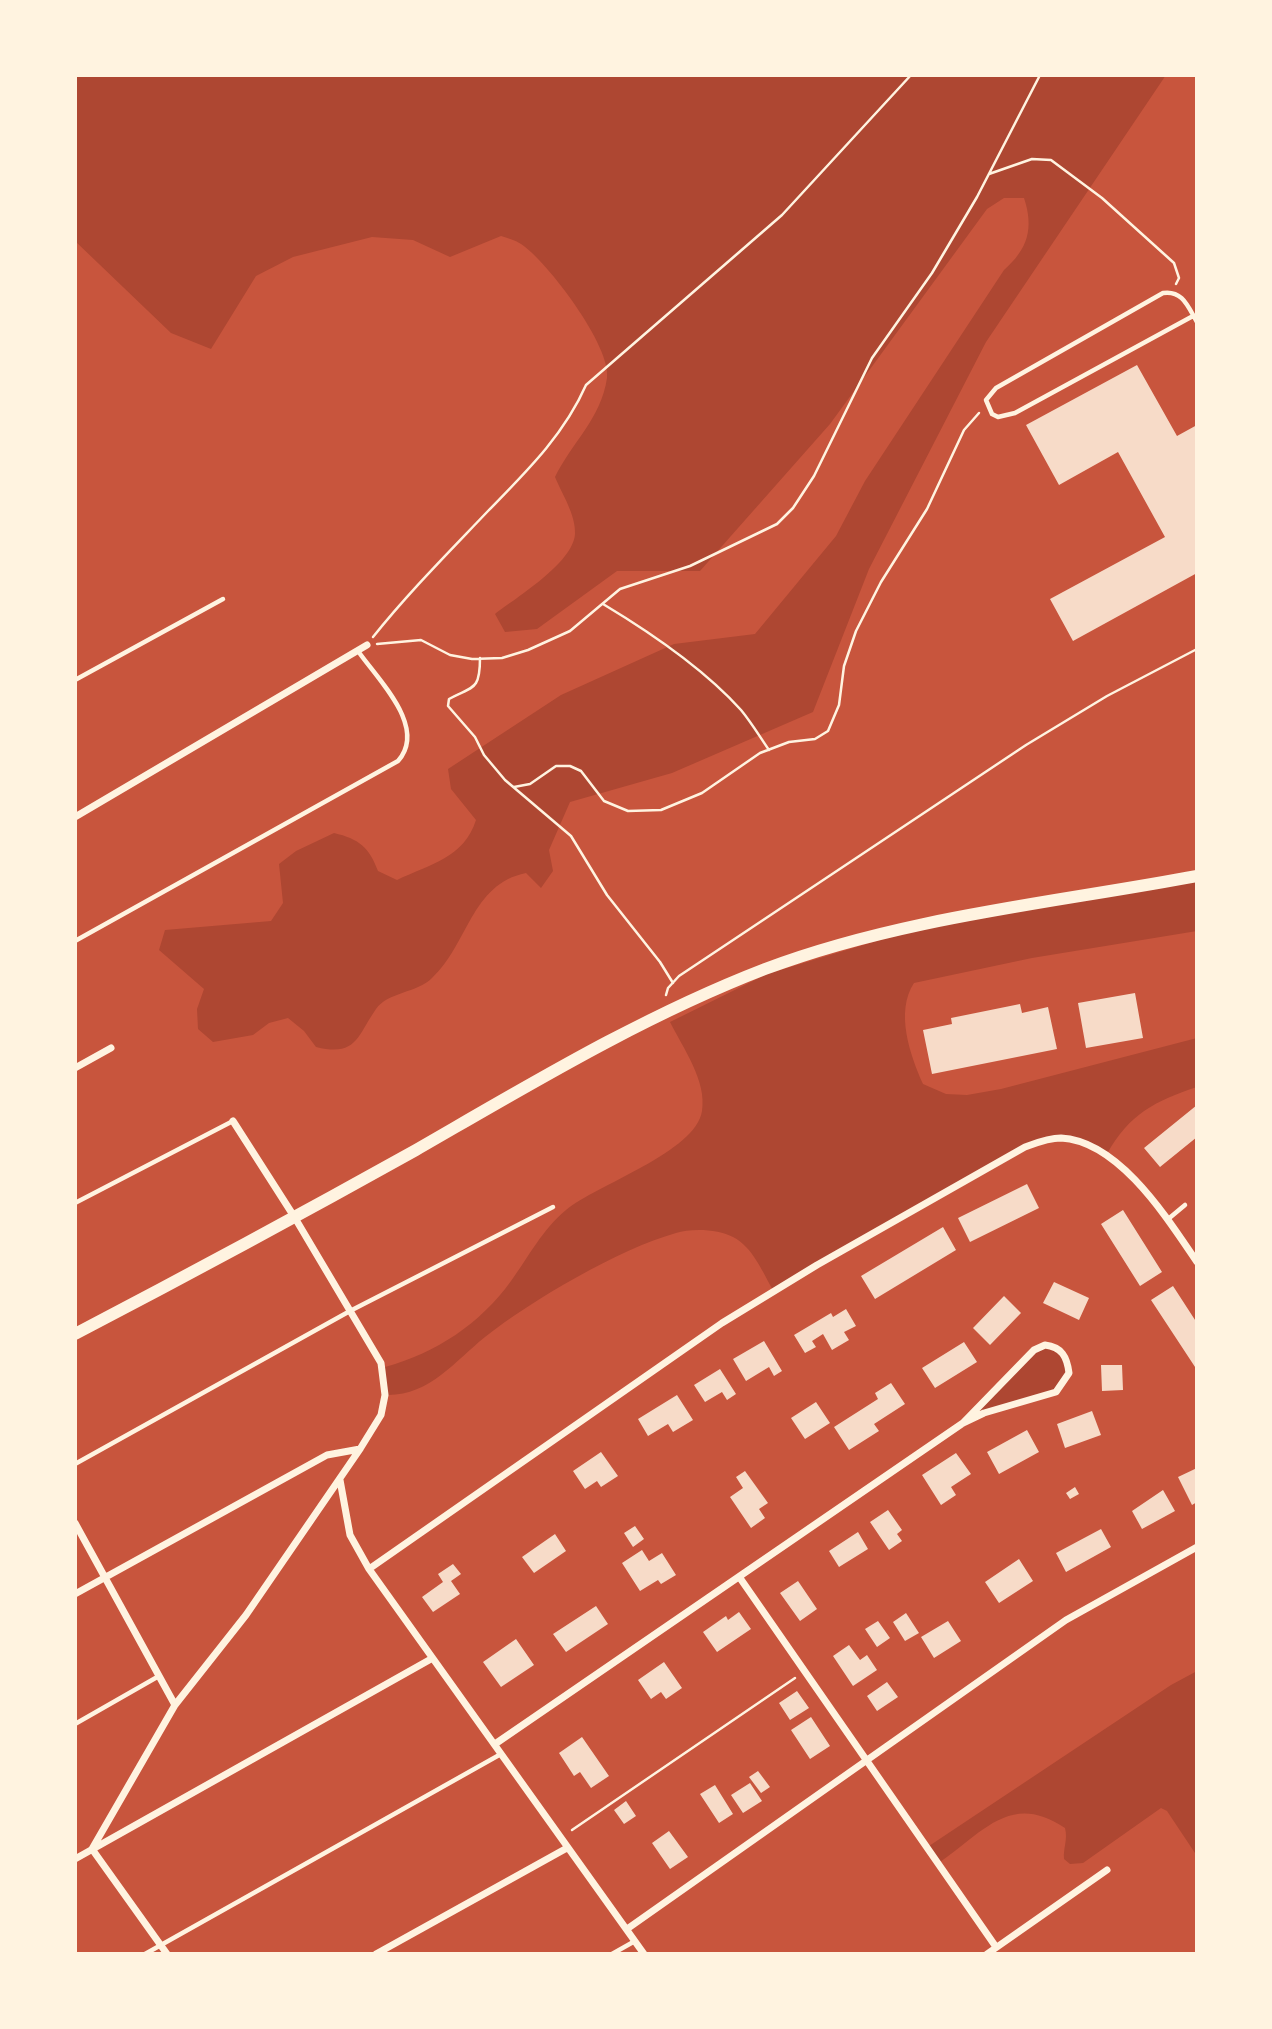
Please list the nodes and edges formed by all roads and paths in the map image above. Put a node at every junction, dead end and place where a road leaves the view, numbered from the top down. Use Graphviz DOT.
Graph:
graph roads {
  1 [pos="911,75"];
  2 [pos="1040,75"];
  3 [pos="989,174"];
  4 [pos="1173,292"];
  5 [pos="1193,316"];
  6 [pos="1197,322"];
  7 [pos="987,407"];
  8 [pos="223,599"];
  9 [pos="603,604"];
  10 [pos="367,645"];
  11 [pos="1197,649"];
  12 [pos="358,651"];
  13 [pos="480,658"];
  14 [pos="75,680"];
  15 [pos="769,750"];
  16 [pos="514,787"];
  17 [pos="75,817"];
  18 [pos="1197,876"];
  19 [pos="75,941"];
  20 [pos="673,983"];
  21 [pos="668,1012"];
  22 [pos="111,1048"];
  23 [pos="75,1068"];
  24 [pos="233,1121"];
  25 [pos="75,1203"];
  26 [pos="1185,1205"];
  27 [pos="553,1207"];
  28 [pos="295,1218"];
  29 [pos="1166,1220"];
  30 [pos="1197,1262"];
  31 [pos="350,1311"];
  32 [pos="75,1334"];
  33 [pos="963,1423"];
  34 [pos="360,1449"];
  35 [pos="75,1464"];
  36 [pos="340,1479"];
  37 [pos="75,1522"];
  38 [pos="1197,1547"];
  39 [pos="369,1569"];
  40 [pos="106,1577"];
  41 [pos="740,1578"];
  42 [pos="75,1594"];
  43 [pos="431,1659"];
  44 [pos="804,1672"];
  45 [pos="159,1676"];
  46 [pos="175,1704"];
  47 [pos="75,1724"];
  48 [pos="495,1744"];
  49 [pos="502,1754"];
  50 [pos="867,1760"];
  51 [pos="560,1838"];
  52 [pos="567,1848"];
  53 [pos="92,1849"];
  54 [pos="75,1859"];
  55 [pos="1107,1870"];
  56 [pos="627,1929"];
  57 [pos="635,1941"];
  58 [pos="162,1945"];
  59 [pos="996,1947"];
  60 [pos="145,1954"];
  61 [pos="167,1954"];
  62 [pos="376,1954"];
  63 [pos="612,1954"];
  64 [pos="644,1954"];
  65 [pos="987,1954"];
  1 -- 10 [label="path"];
  2 -- 3 [label="path"];
  3 -- 4 [label="path"];
  3 -- 9 [label="path"];
  4 -- 5 [label="lane"];
  4 -- 7 [label="lane"];
  5 -- 6 [label="lane"];
  5 -- 7 [label="lane"];
  7 -- 15 [label="path"];
  8 -- 14 [label="lane"];
  9 -- 13 [label="path"];
  9 -- 15 [label="path"];
  10 -- 12 [label="street"];
  10 -- 13 [label="path"];
  11 -- 20 [label="path"];
  12 -- 17 [label="street"];
  12 -- 19 [label="lane"];
  13 -- 16 [label="path"];
  15 -- 16 [label="path"];
  16 -- 20 [label="path"];
  18 -- 21 [label="main road"];
  20 -- 21 [label="path"];
  21 -- 28 [label="main road"];
  22 -- 23 [label="street"];
  24 -- 25 [label="lane"];
  24 -- 28 [label="street"];
  26 -- 29 [label="lane"];
  27 -- 31 [label="lane"];
  28 -- 31 [label="street"];
  28 -- 32 [label="main road"];
  29 -- 30 [label="street"];
  29 -- 39 [label="street"];
  31 -- 34 [label="street"];
  31 -- 35 [label="lane"];
  33 -- 33 [label="street"];
  33 -- 41 [label="street"];
  34 -- 36 [label="street"];
  34 -- 40 [label="street"];
  36 -- 39 [label="street"];
  36 -- 46 [label="street"];
  37 -- 40 [label="street"];
  38 -- 50 [label="street"];
  39 -- 43 [label="street"];
  40 -- 42 [label="street"];
  40 -- 45 [label="street"];
  41 -- 44 [label="street"];
  41 -- 48 [label="street"];
  43 -- 48 [label="street"];
  43 -- 53 [label="street"];
  44 -- 50 [label="street"];
  44 -- 51 [label="path"];
  45 -- 46 [label="street"];
  45 -- 47 [label="lane"];
  46 -- 53 [label="street"];
  48 -- 49 [label="street"];
  49 -- 51 [label="street"];
  49 -- 58 [label="lane"];
  50 -- 56 [label="street"];
  50 -- 59 [label="street"];
  51 -- 52 [label="street"];
  52 -- 56 [label="street"];
  52 -- 62 [label="street"];
  53 -- 54 [label="street"];
  53 -- 58 [label="street"];
  55 -- 59 [label="street"];
  56 -- 57 [label="street"];
  57 -- 63 [label="lane"];
  57 -- 64 [label="street"];
  58 -- 60 [label="lane"];
  58 -- 61 [label="street"];
  59 -- 65 [label="street"];
}
